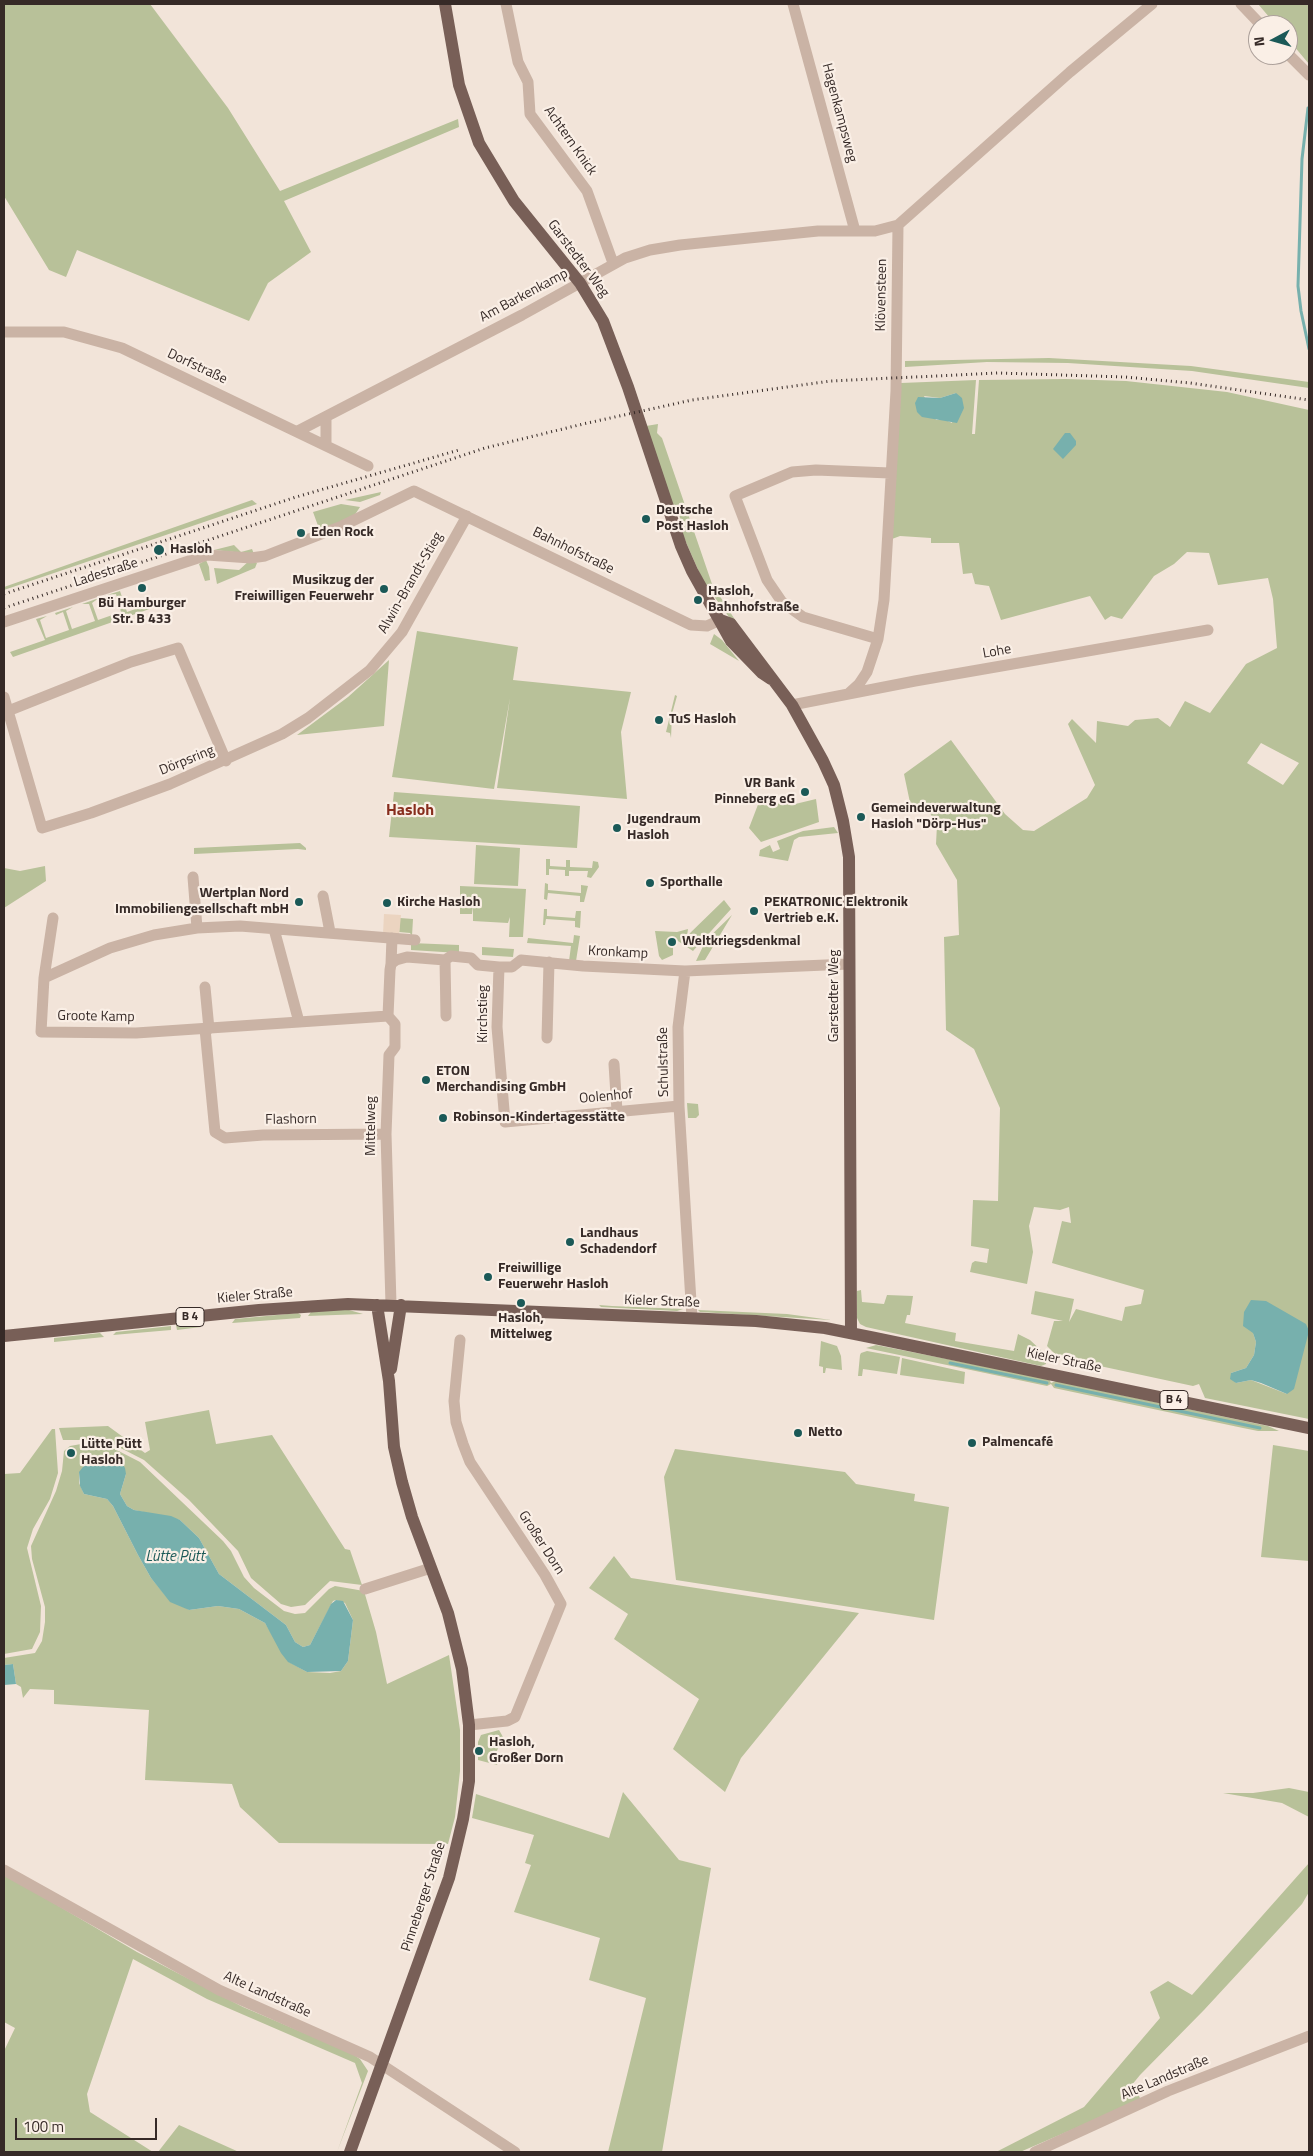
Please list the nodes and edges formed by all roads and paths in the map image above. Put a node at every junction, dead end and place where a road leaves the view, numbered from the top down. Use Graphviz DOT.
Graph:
graph roads {
  1 [pos="445,4"];
  2 [pos="506,4"];
  3 [pos="793,4"];
  4 [pos="1152,4"];
  5 [pos="1241,4"];
  6 [pos="1251,15"];
  7 [pos="1298,64"];
  8 [pos="1309,75"];
  9 [pos="898,225"];
  10 [pos="855,231"];
  11 [pos="613,263"];
  12 [pos="580,283"];
  13 [pos="4,332"];
  14 [pos="326,417"];
  15 [pos="298,431"];
  16 [pos="326,445"];
  17 [pos="368,466"];
  18 [pos="890,473"];
  19 [pos="414,490"];
  20 [pos="467,516"];
  21 [pos="720,620"];
  22 [pos="4,622"];
  23 [pos="1208,630"];
  24 [pos="878,639"];
  25 [pos="848,694"];
  26 [pos="4,697"];
  27 [pos="792,705"];
  28 [pos="8,711"];
  29 [pos="226,761"];
  30 [pos="193,877"];
  31 [pos="323,896"];
  32 [pos="53,918"];
  33 [pos="197,928"];
  34 [pos="274,929"];
  35 [pos="330,932"];
  36 [pos="392,938"];
  37 [pos="400,960"];
  38 [pos="445,960"];
  39 [pos="549,962"];
  40 [pos="849,964"];
  41 [pos="499,967"];
  42 [pos="684,971"];
  43 [pos="44,978"];
  44 [pos="205,987"];
  45 [pos="388,1016"];
  46 [pos="446,1016"];
  47 [pos="299,1022"];
  48 [pos="207,1029"];
  49 [pos="547,1038"];
  50 [pos="614,1064"];
  51 [pos="680,1106"];
  52 [pos="617,1111"];
  53 [pos="505,1122"];
  54 [pos="386,1134"];
  55 [pos="377,1305"];
  56 [pos="396,1305"];
  57 [pos="692,1318"];
  58 [pos="851,1333"];
  59 [pos="4,1336"];
  60 [pos="460,1340"];
  61 [pos="389,1381"];
  62 [pos="1309,1428"];
  63 [pos="431,1568"];
  64 [pos="365,1589"];
  65 [pos="469,1725"];
  66 [pos="4,1870"];
  67 [pos="1309,2036"];
  68 [pos="382,2064"];
  69 [pos="350,2152"];
  70 [pos="515,2152"];
  71 [pos="1035,2152"];
  1 -- 12 [label="main road, Garstedter Weg"];
  2 -- 11 [label="street, Achtern Knick"];
  3 -- 10 [label="street, Hagenkampsweg"];
  4 -- 9 [label="street"];
  5 -- 6 [label="street"];
  7 -- 8 [label="street"];
  9 -- 10 [label="street, Am Barkenkamp"];
  9 -- 18 [label="street, Klövensteen"];
  10 -- 11 [label="street, Am Barkenkamp"];
  11 -- 12 [label="street, Am Barkenkamp"];
  12 -- 14 [label="street, Am Barkenkamp"];
  12 -- 21 [label="main road, Garstedter Weg"];
  13 -- 15 [label="street, Dorfstraße"];
  14 -- 15 [label="street, Am Barkenkamp"];
  14 -- 16 [label="street"];
  15 -- 16 [label="street, Dorfstraße"];
  16 -- 17 [label="street, Dorfstraße"];
  18 -- 24 [label="street, Klövensteen"];
  18 -- 24 [label="street"];
  19 -- 20 [label="street, Bahnhofstraße"];
  19 -- 22 [label="street, Ladestraße"];
  20 -- 21 [label="street, Bahnhofstraße"];
  20 -- 29 [label="street, Alwin-Brandt-Stieg"];
  21 -- 27 [label="main road, Garstedter Weg"];
  23 -- 25 [label="street, Lohe"];
  24 -- 25 [label="street, Klövensteen"];
  25 -- 27 [label="street, Lohe"];
  26 -- 28 [label="street, Dörpsring"];
  27 -- 40 [label="main road, Garstedter Weg"];
  28 -- 29 [label="street, Dörpsring"];
  28 -- 29 [label="street, Dörpsring"];
  30 -- 33 [label="street"];
  31 -- 35 [label="street"];
  32 -- 43 [label="street, Groote Kamp"];
  33 -- 34 [label="street"];
  33 -- 43 [label="street"];
  34 -- 35 [label="street"];
  34 -- 47 [label="street"];
  35 -- 36 [label="street"];
  36 -- 37 [label="street"];
  36 -- 37 [label="street"];
  37 -- 38 [label="street, Kronkamp"];
  37 -- 45 [label="street, Mittelweg"];
  38 -- 41 [label="street, Kronkamp"];
  38 -- 46 [label="street"];
  39 -- 41 [label="street, Kronkamp"];
  39 -- 42 [label="street, Kronkamp"];
  39 -- 49 [label="street"];
  40 -- 42 [label="street"];
  40 -- 58 [label="main road, Garstedter Weg"];
  41 -- 53 [label="street, Kirchstieg"];
  42 -- 51 [label="street, Schulstraße"];
  43 -- 48 [label="street, Groote Kamp"];
  44 -- 48 [label="street"];
  45 -- 47 [label="street, Groote Kamp"];
  45 -- 54 [label="street, Mittelweg"];
  47 -- 48 [label="street, Groote Kamp"];
  48 -- 54 [label="street, Flashorn"];
  50 -- 52 [label="street"];
  51 -- 52 [label="street, Oolenhof"];
  51 -- 57 [label="street, Schulstraße"];
  52 -- 53 [label="street, Oolenhof"];
  54 -- 56 [label="street, Mittelweg"];
  55 -- 56 [label="main road, Kieler Straße / B 4"];
  55 -- 59 [label="main road, Kieler Straße / B 4"];
  55 -- 61 [label="main road, Pinneberger Straße"];
  56 -- 57 [label="main road, Kieler Straße / B 4"];
  56 -- 61 [label="main road, Pinneberger Straße"];
  57 -- 58 [label="main road, Kieler Straße / B 4"];
  58 -- 62 [label="main road, Kieler Straße / B 4"];
  60 -- 65 [label="street, Großer Dorn"];
  61 -- 63 [label="main road, Pinneberger Straße"];
  63 -- 64 [label="street"];
  63 -- 65 [label="main road, Pinneberger Straße"];
  65 -- 68 [label="main road, Pinneberger Straße"];
  66 -- 68 [label="street, Alte Landstraße"];
  67 -- 71 [label="street, Alte Landstraße"];
  68 -- 69 [label="main road, Pinneberger Straße"];
  68 -- 70 [label="street, Alte Landstraße"];
}
